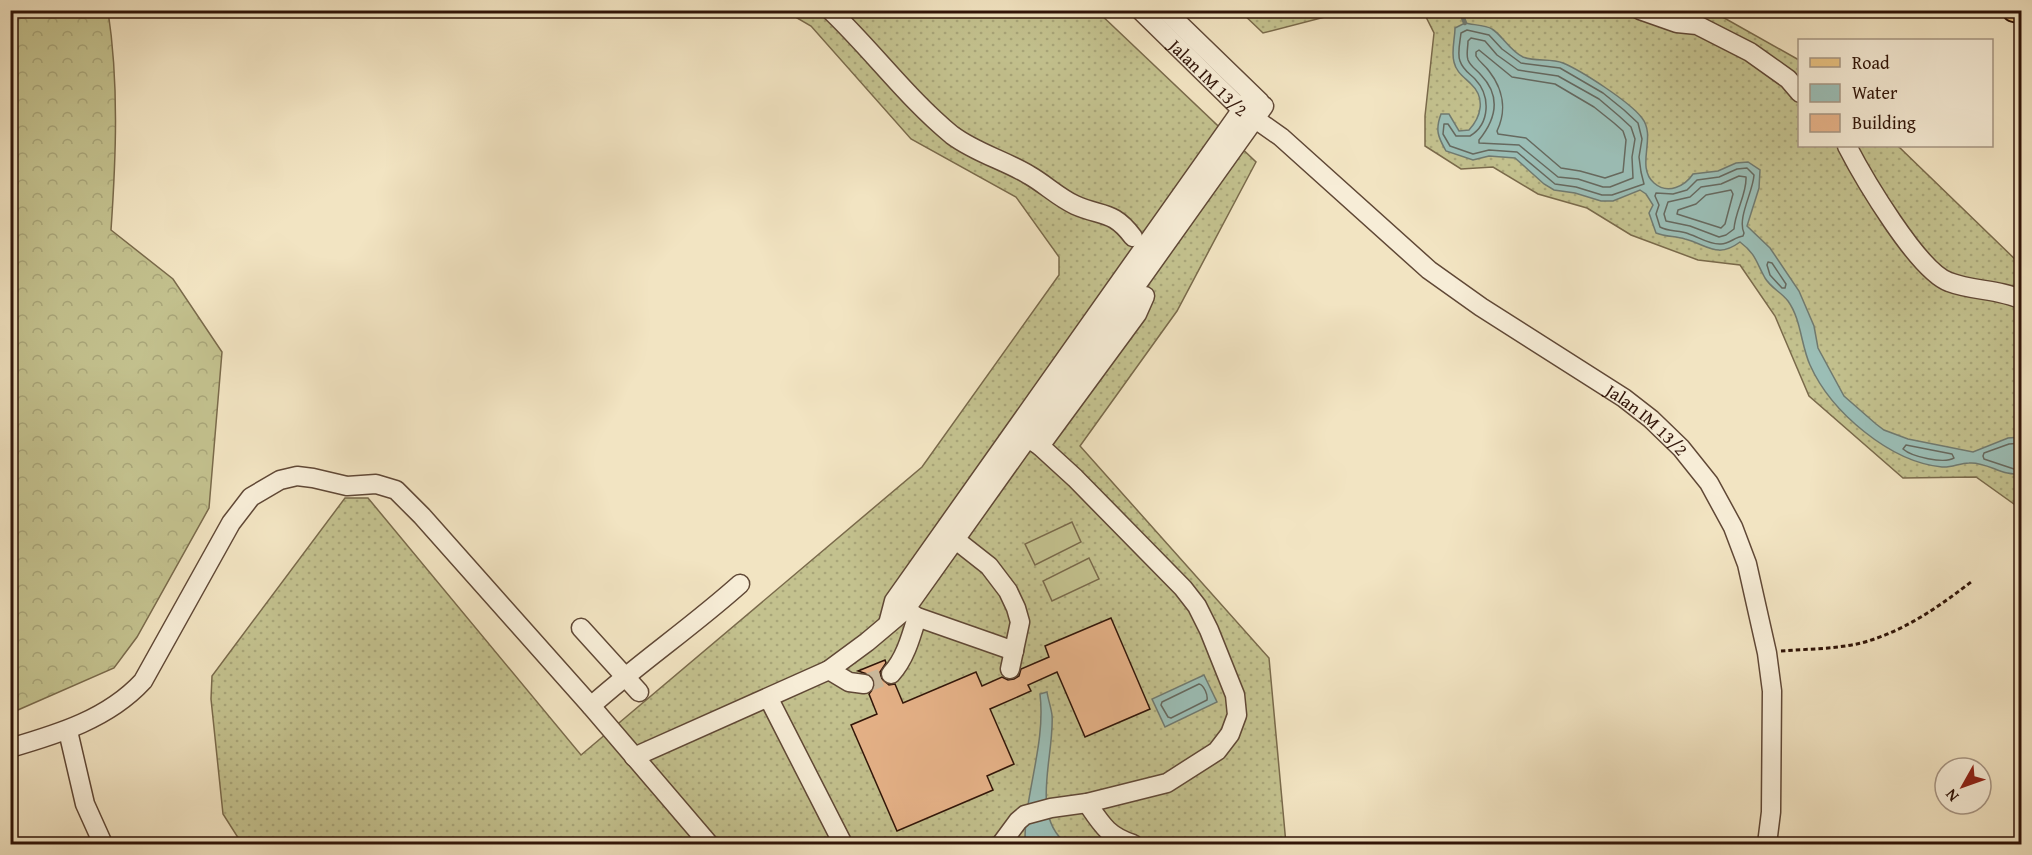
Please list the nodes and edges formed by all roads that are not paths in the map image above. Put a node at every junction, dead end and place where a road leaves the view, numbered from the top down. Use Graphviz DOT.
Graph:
graph roads {
  1 [pos="830,10"];
  2 [pos="1140,10"];
  3 [pos="1165,10"];
  4 [pos="1640,10"];
  5 [pos="2014,10"];
  6 [pos="2022,12"];
  7 [pos="1798,91"];
  8 [pos="1253,108"];
  9 [pos="1848,147"];
  10 [pos="1133,237"];
  11 [pos="1145,296"];
  12 [pos="2022,300"];
  13 [pos="1073,362"];
  14 [pos="1034,442"];
  15 [pos="1001,463"];
  16 [pos="949,536"];
  17 [pos="740,584"];
  18 [pos="905,609"];
  19 [pos="581,628"];
  20 [pos="829,670"];
  21 [pos="891,674"];
  22 [pos="625,676"];
  23 [pos="864,684"];
  24 [pos="639,692"];
  25 [pos="769,699"];
  26 [pos="591,706"];
  27 [pos="68,731"];
  28 [pos="10,748"];
  29 [pos="634,757"];
  30 [pos="1087,803"];
  31 [pos="103,844"];
  32 [pos="709,844"];
  33 [pos="843,844"];
  34 [pos="1001,844"];
  35 [pos="1133,844"];
  36 [pos="1767,844"];
  1 -- 10 [label="street"];
  2 -- 8 [label="street, Jalan IM 13/2"];
  3 -- 8 [label="street, Jalan IM 13/2"];
  4 -- 7 [label="street"];
  5 -- 6 [label="main road"];
  8 -- 13 [label="street"];
  8 -- 36 [label="street, Jalan IM 13/2"];
  9 -- 12 [label="street"];
  11 -- 14 [label="street"];
  13 -- 14 [label="street"];
  13 -- 15 [label="street"];
  14 -- 15 [label="street"];
  14 -- 30 [label="street"];
  15 -- 16 [label="street"];
  16 -- 18 [label="street"];
  16 -- 18 [label="street"];
  17 -- 22 [label="street"];
  18 -- 20 [label="street"];
  18 -- 21 [label="street"];
  19 -- 22 [label="street"];
  20 -- 23 [label="street"];
  20 -- 25 [label="street"];
  22 -- 24 [label="street"];
  22 -- 26 [label="street"];
  25 -- 29 [label="street"];
  25 -- 33 [label="street"];
  26 -- 27 [label="street"];
  26 -- 29 [label="street"];
  27 -- 28 [label="street"];
  27 -- 31 [label="street"];
  29 -- 32 [label="street"];
  30 -- 34 [label="street"];
  30 -- 35 [label="street"];
}
